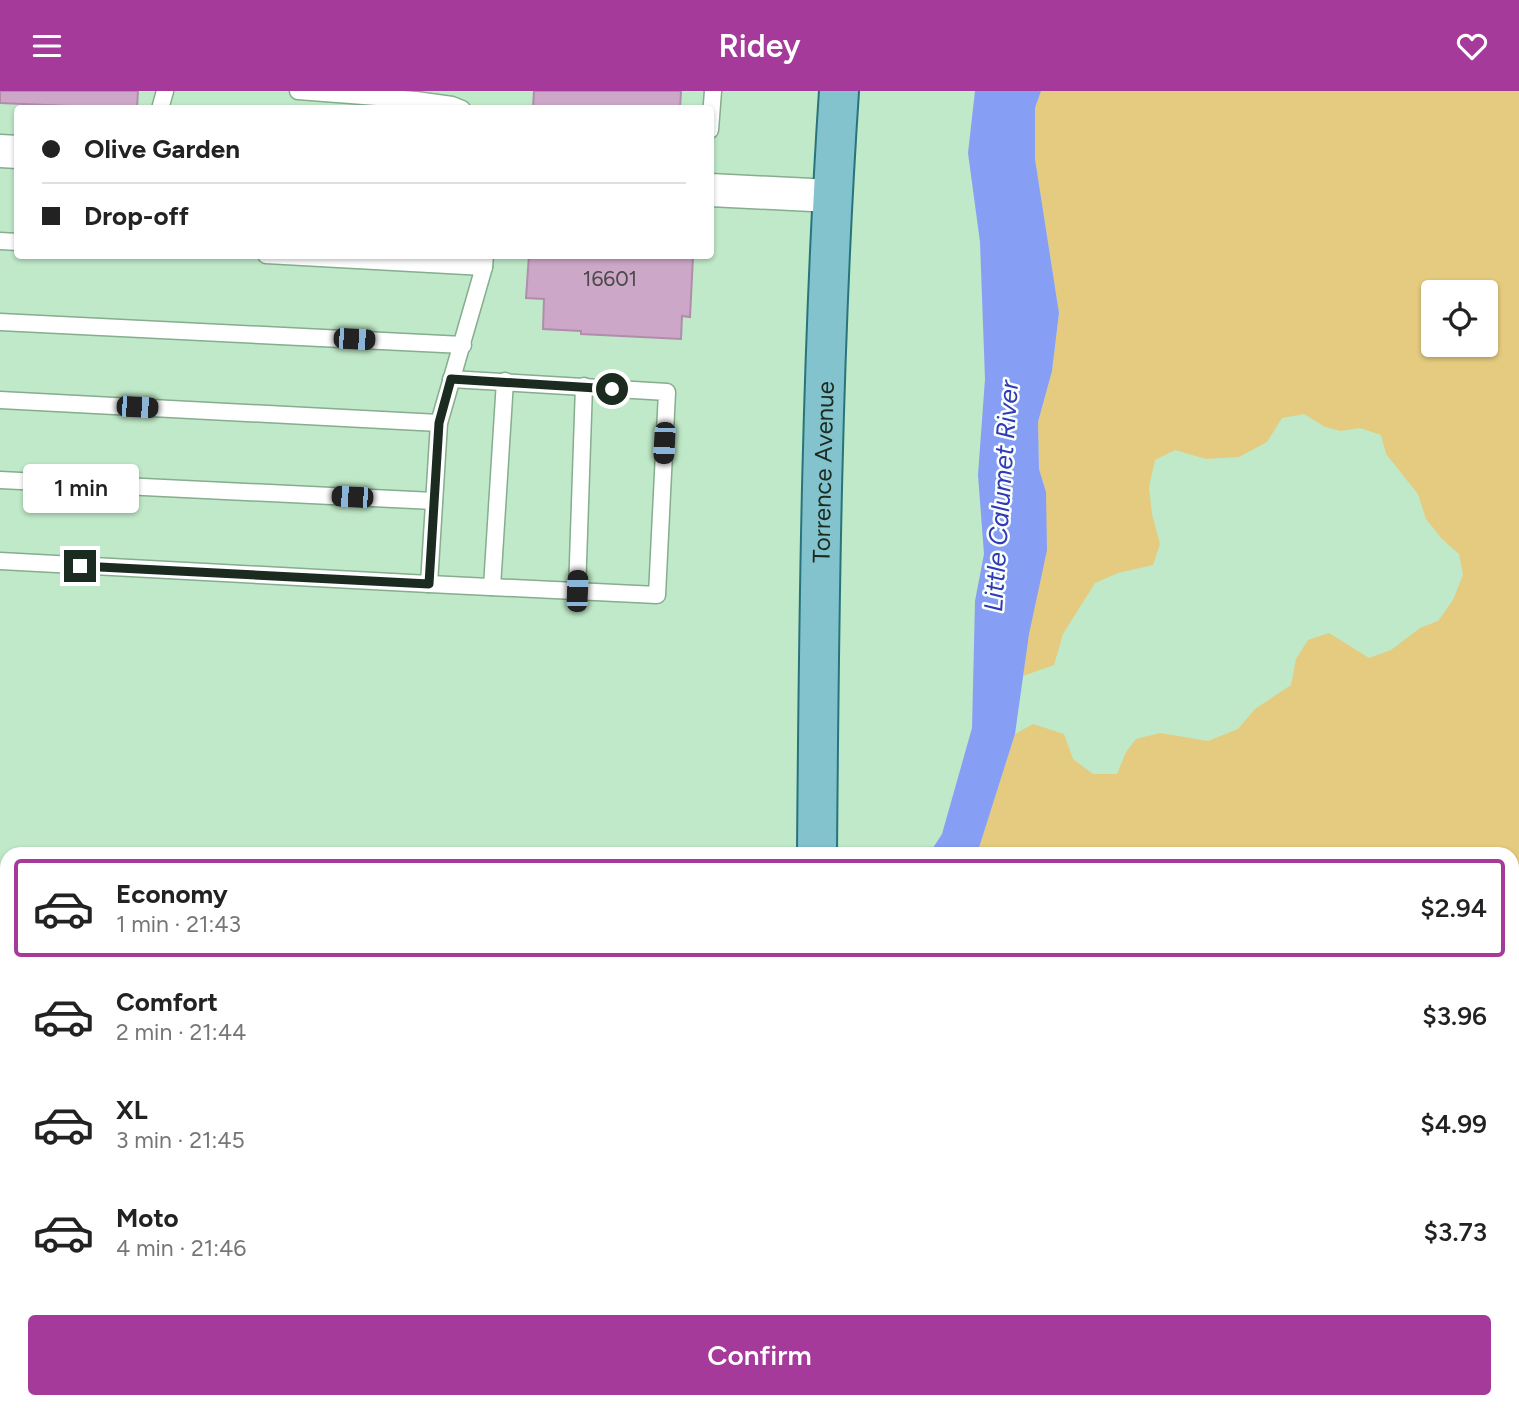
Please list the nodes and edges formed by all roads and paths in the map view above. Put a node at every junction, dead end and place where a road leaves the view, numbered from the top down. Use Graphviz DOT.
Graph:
graph roads {
  1 [pos="298,91"];
  2 [pos="839,91"];
  3 [pos="452,105"];
  4 [pos="714,190"];
  5 [pos="832,197"];
  6 [pos="412,259"];
  7 [pos="485,261"];
  8 [pos="0,322"];
  9 [pos="463,345"];
  10 [pos="451,379"];
  11 [pos="505,381"];
  12 [pos="584,387"];
  13 [pos="0,400"];
  14 [pos="439,423"];
  15 [pos="0,480"];
  16 [pos="434,501"];
  17 [pos="0,561"];
  18 [pos="429,584"];
  19 [pos="492,587"];
  20 [pos="577,591"];
  21 [pos="817,847"];
  1 -- 3 [label="lane"];
  2 -- 5 [label="main road, Torrence Avenue"];
  4 -- 5 [label="street"];
  5 -- 21 [label="main road, Torrence Avenue"];
  6 -- 7 [label="lane"];
  7 -- 9 [label="lane"];
  8 -- 9 [label="lane"];
  9 -- 10 [label="lane"];
  10 -- 11 [label="lane"];
  10 -- 14 [label="lane"];
  11 -- 12 [label="lane"];
  11 -- 19 [label="lane"];
  12 -- 20 [label="lane"];
  12 -- 20 [label="lane"];
  13 -- 14 [label="lane"];
  14 -- 16 [label="lane"];
  15 -- 16 [label="lane"];
  16 -- 18 [label="lane"];
  17 -- 18 [label="lane"];
  18 -- 19 [label="lane"];
  19 -- 20 [label="lane"];
}
